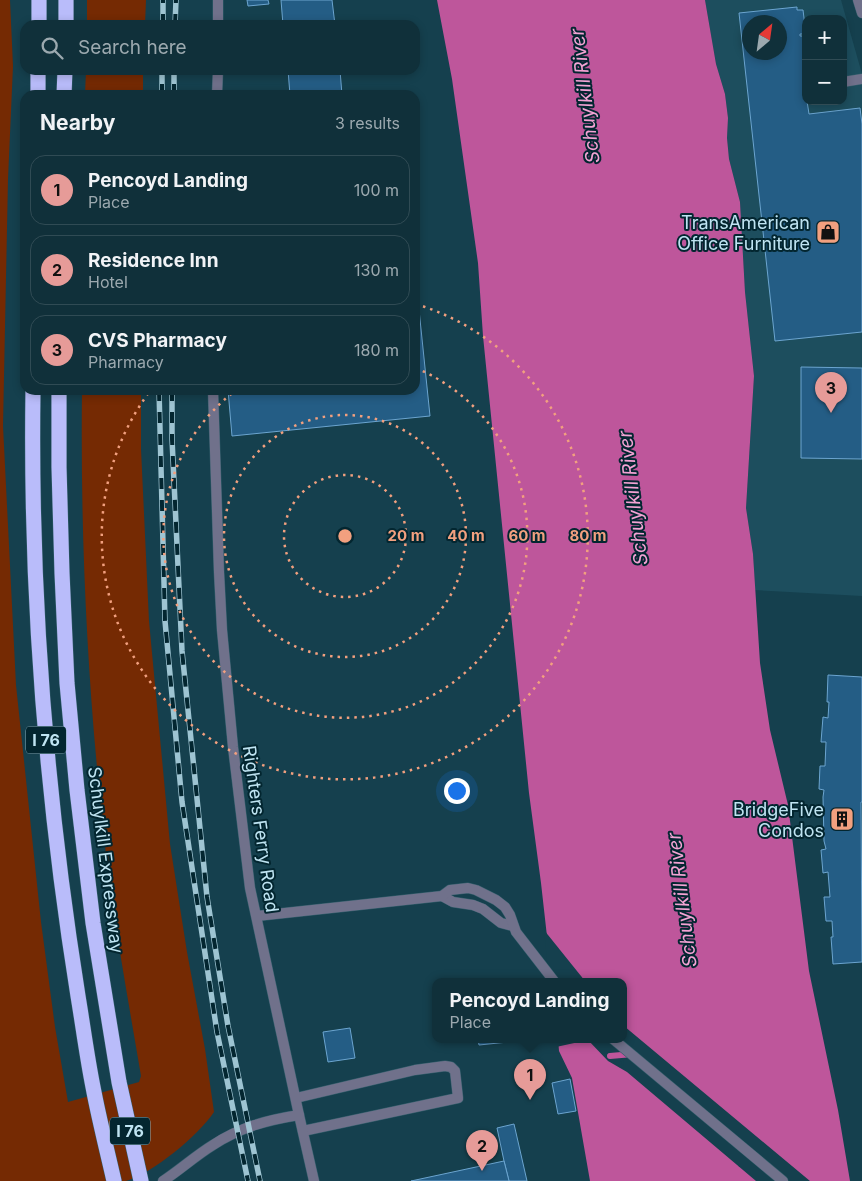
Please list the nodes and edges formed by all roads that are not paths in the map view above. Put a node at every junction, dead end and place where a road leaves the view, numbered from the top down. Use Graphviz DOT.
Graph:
graph roads {
  1 [pos="39,0"];
  2 [pos="66,0"];
  3 [pos="218,0"];
  4 [pos="858,0"];
  5 [pos="862,13"];
  6 [pos="39,20"];
  7 [pos="66,20"];
  8 [pos="218,20"];
  9 [pos="38,75"];
  10 [pos="65,75"];
  11 [pos="218,75"];
  12 [pos="862,79"];
  13 [pos="847,81"];
  14 [pos="38,90"];
  15 [pos="64,90"];
  16 [pos="217,90"];
  17 [pos="33,395"];
  18 [pos="59,395"];
  19 [pos="213,395"];
  20 [pos="442,896"];
  21 [pos="257,916"];
  22 [pos="513,926"];
  23 [pos="552,978"];
  24 [pos="618,1043"];
  25 [pos="296,1098"];
  26 [pos="299,1114"];
  27 [pos="303,1131"];
  28 [pos="114,1181"];
  29 [pos="141,1181"];
  30 [pos="163,1181"];
  31 [pos="314,1181"];
  32 [pos="783,1181"];
  1 -- 6 [label="highway"];
  2 -- 7 [label="highway"];
  3 -- 8 [label="street"];
  4 -- 5 [label="street"];
  9 -- 14 [label="highway"];
  10 -- 15 [label="highway"];
  11 -- 16 [label="street"];
  12 -- 13 [label="street"];
  17 -- 28 [label="highway, I 76"];
  18 -- 29 [label="highway, Schuylkill Expressway / I 76"];
  19 -- 21 [label="street, Righters Ferry Road"];
  20 -- 21 [label="street"];
  20 -- 22 [label="street"];
  20 -- 22 [label="street"];
  21 -- 25 [label="street, Righters Ferry Road"];
  22 -- 23 [label="street"];
  24 -- 32 [label="street"];
  25 -- 26 [label="street, Righters Ferry Road"];
  25 -- 27 [label="street"];
  26 -- 27 [label="street, Righters Ferry Road"];
  26 -- 30 [label="street"];
  27 -- 31 [label="street, Righters Ferry Road"];
}
